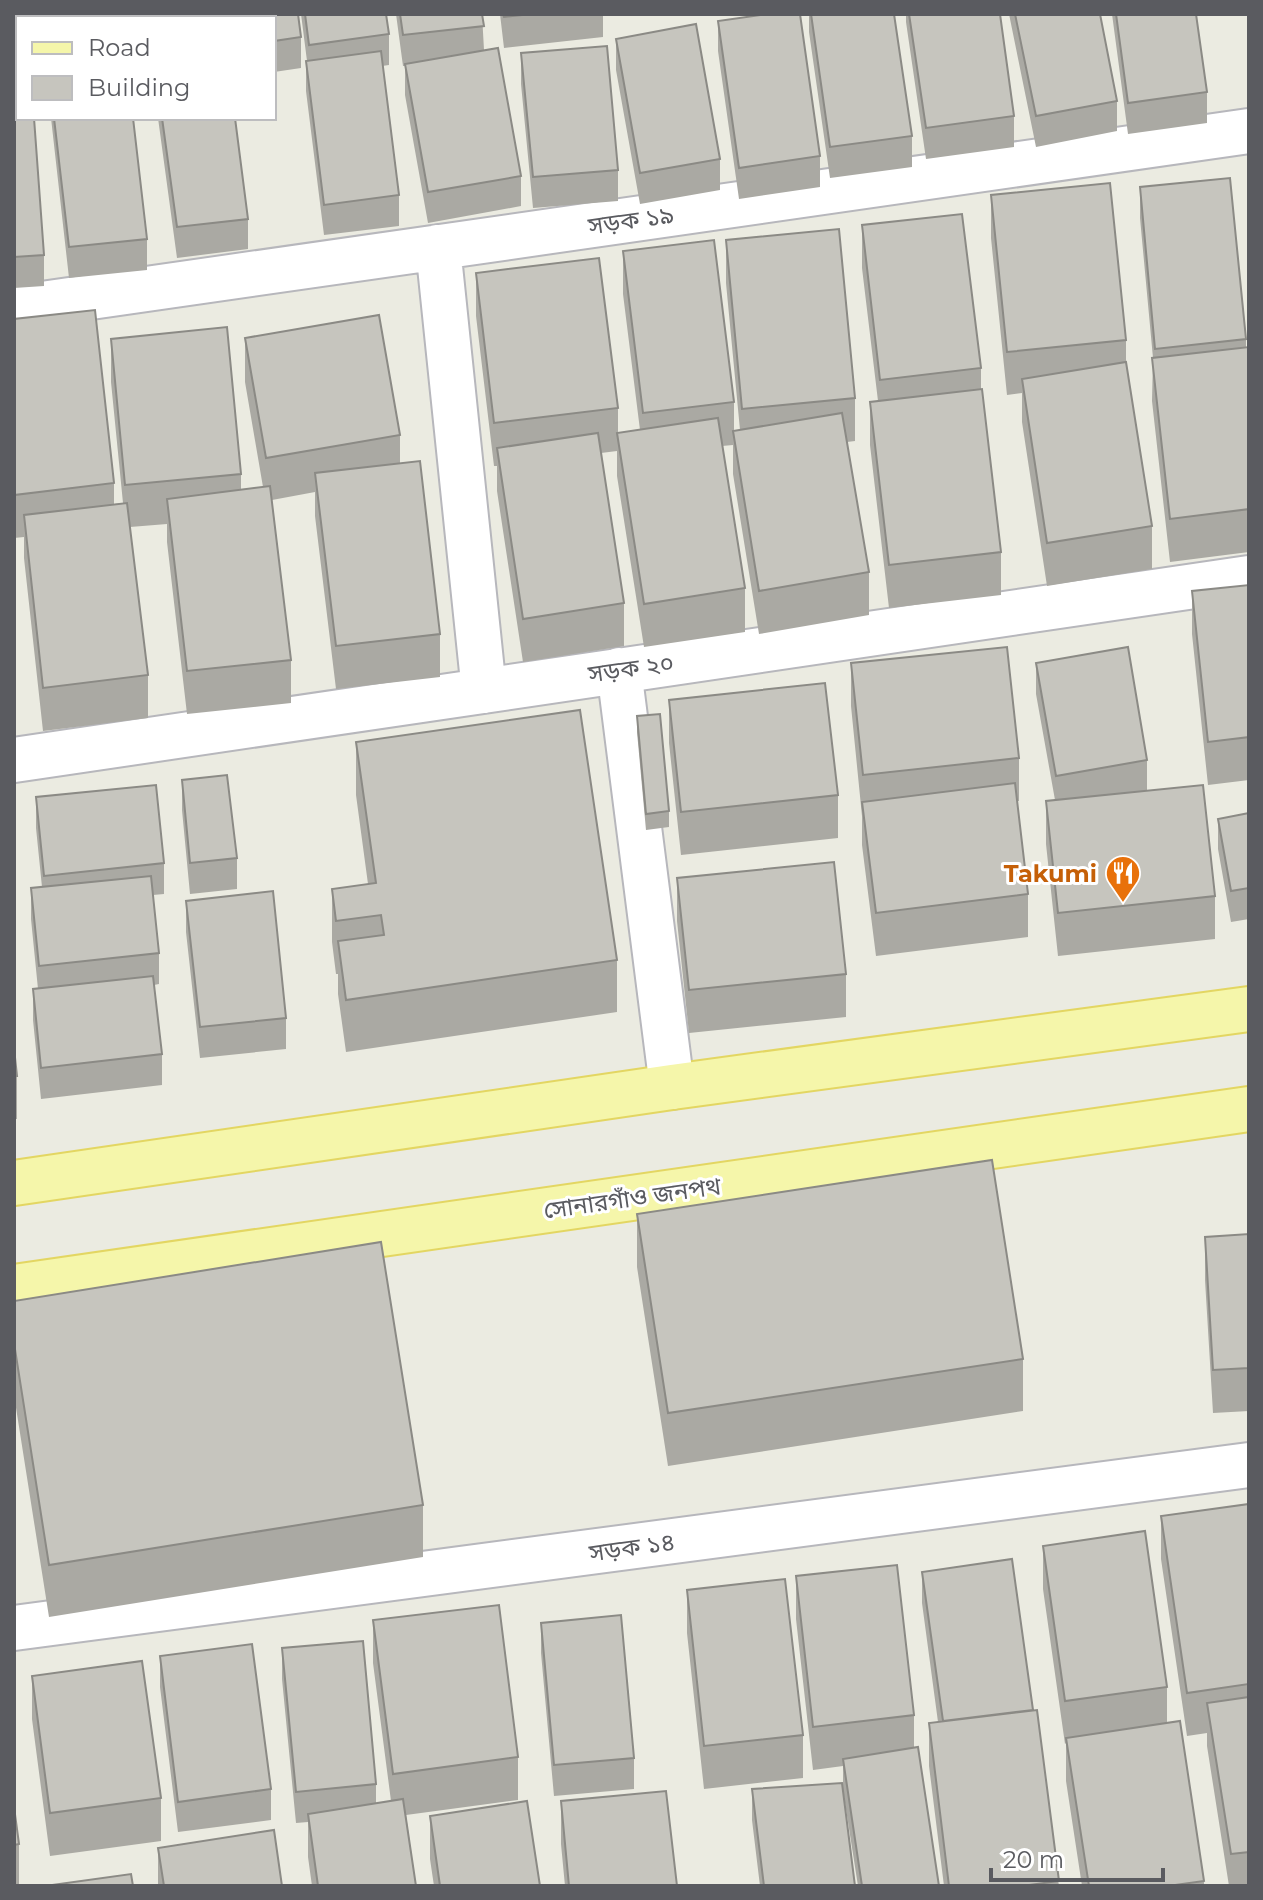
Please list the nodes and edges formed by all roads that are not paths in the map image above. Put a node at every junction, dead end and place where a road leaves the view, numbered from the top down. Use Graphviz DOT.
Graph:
graph roads {
  1 [pos="1249,131"];
  2 [pos="438,247"];
  3 [pos="14,308"];
  4 [pos="1249,578"];
  5 [pos="619,670"];
  6 [pos="484,691"];
  7 [pos="14,760"];
  8 [pos="1249,1009"];
  9 [pos="672,1087"];
  10 [pos="1249,1109"];
  11 [pos="14,1183"];
  12 [pos="14,1287"];
  13 [pos="1249,1465"];
  14 [pos="14,1628"];
  1 -- 2 [label="street, সড়ক ১৯"];
  2 -- 3 [label="street, সড়ক ১৯"];
  2 -- 6 [label="street"];
  4 -- 5 [label="street, সড়ক ২০"];
  5 -- 6 [label="street, সড়ক ২০"];
  5 -- 9 [label="street"];
  6 -- 7 [label="street, সড়ক ২০"];
  8 -- 9 [label="main road"];
  9 -- 11 [label="main road"];
  10 -- 12 [label="main road, সোনারগাঁও জনপথ"];
  13 -- 14 [label="street, সড়ক ১৪"];
}
